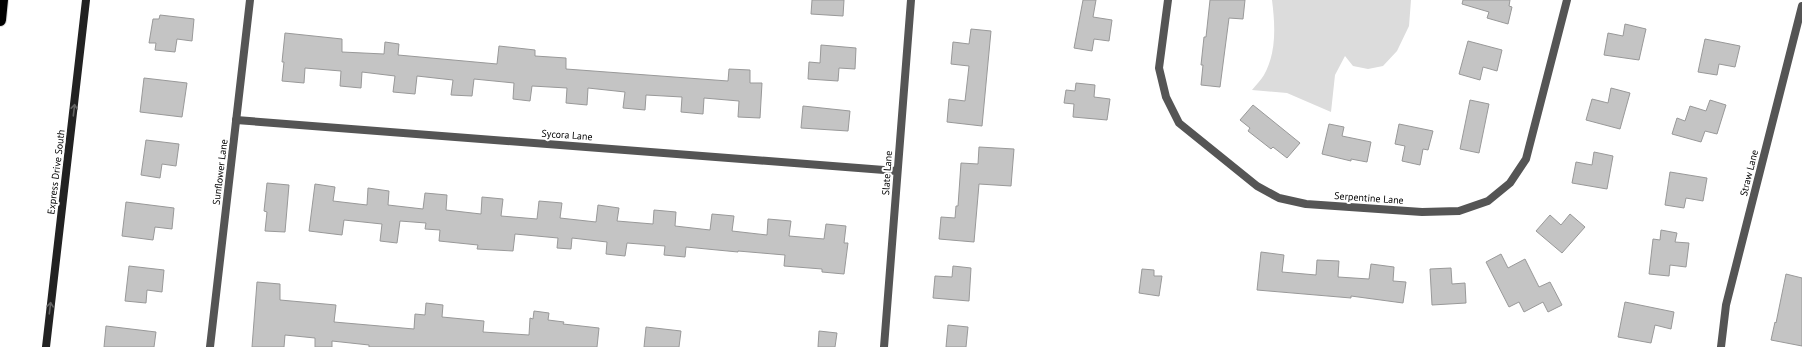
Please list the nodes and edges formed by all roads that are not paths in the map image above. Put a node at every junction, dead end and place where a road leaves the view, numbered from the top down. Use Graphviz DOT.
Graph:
graph roads {
  1 [pos="2,0"];
  2 [pos="86,0"];
  3 [pos="250,0"];
  4 [pos="911,0"];
  5 [pos="1168,0"];
  6 [pos="1567,0"];
  7 [pos="1802,6"];
  8 [pos="0,20"];
  9 [pos="236,120"];
  10 [pos="898,171"];
  11 [pos="46,347"];
  12 [pos="210,347"];
  13 [pos="884,347"];
  14 [pos="1721,347"];
  1 -- 8 [label="highway"];
  11 -- 2 [label="main road, Express Drive South, one-way"];
  3 -- 9 [label="street, Sunflower Lane"];
  4 -- 10 [label="street, Slate Lane"];
  5 -- 6 [label="street, Serpentine Lane"];
  7 -- 14 [label="street, Straw Lane"];
  9 -- 10 [label="street, Sycora Lane"];
  9 -- 12 [label="street, Sunflower Lane"];
  10 -- 13 [label="street, Slate Lane"];
}
